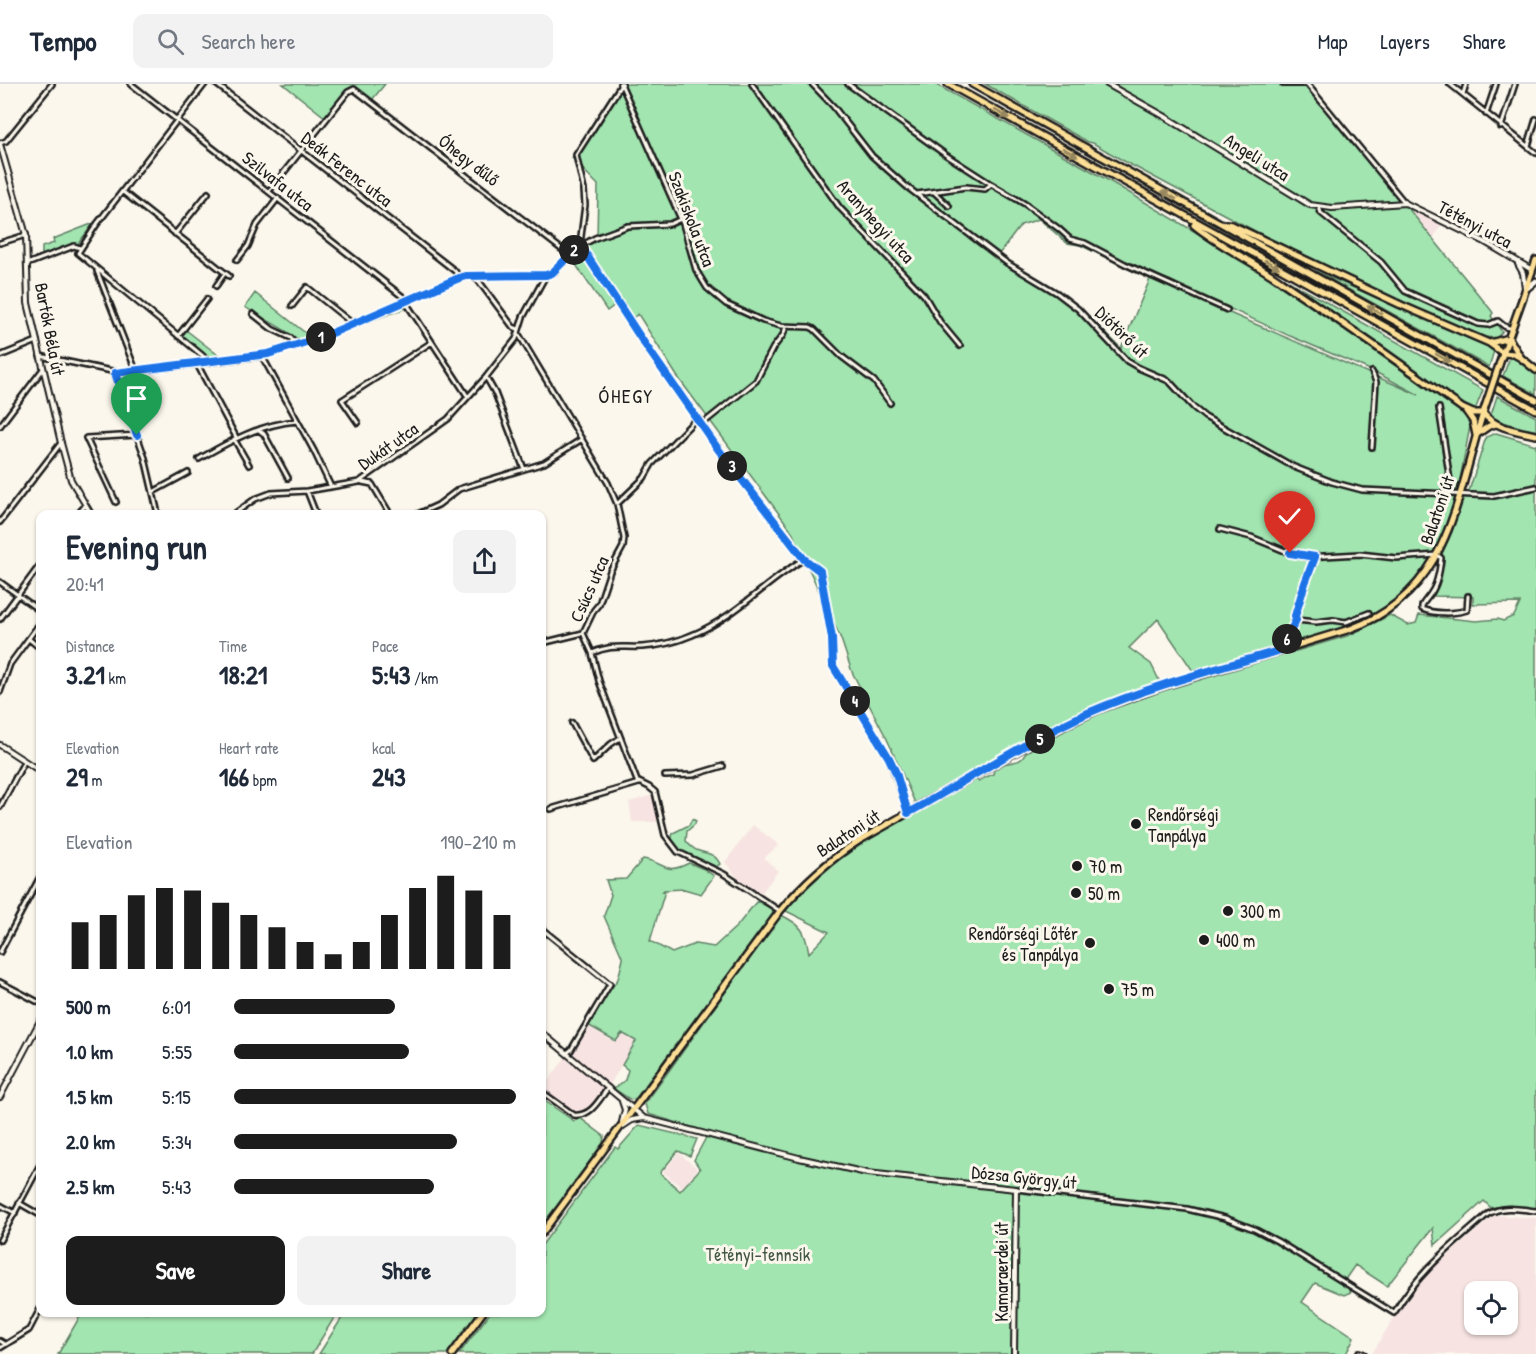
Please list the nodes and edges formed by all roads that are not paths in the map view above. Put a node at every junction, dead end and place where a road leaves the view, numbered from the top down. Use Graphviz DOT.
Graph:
graph roads {
  1 [pos="52,84"];
  2 [pos="131,84"];
  3 [pos="205,84"];
  4 [pos="216,84"];
  5 [pos="621,84"];
  6 [pos="752,84"];
  7 [pos="812,84"];
  8 [pos="848,84"];
  9 [pos="948,84"];
  10 [pos="972,84"];
  11 [pos="1107,84"];
  12 [pos="1283,84"];
  13 [pos="1305,84"];
  14 [pos="1450,84"];
  15 [pos="1466,84"];
  16 [pos="1496,84"];
  17 [pos="1515,84"];
  18 [pos="1463,95"];
  19 [pos="1486,114"];
  20 [pos="1536,119"];
  21 [pos="178,121"];
  22 [pos="1501,127"];
  23 [pos="0,143"];
  24 [pos="1528,147"];
  25 [pos="301,150"];
  26 [pos="1536,153"];
  27 [pos="991,184"];
  28 [pos="269,191"];
  29 [pos="123,192"];
  30 [pos="934,192"];
  31 [pos="208,193"];
  32 [pos="917,194"];
  33 [pos="278,198"];
  34 [pos="1405,203"];
  35 [pos="949,206"];
  36 [pos="1319,207"];
  37 [pos="1184,216"];
  38 [pos="681,219"];
  39 [pos="1220,223"];
  40 [pos="175,234"];
  41 [pos="26,235"];
  42 [pos="0,243"];
  43 [pos="580,245"];
  44 [pos="80,248"];
  45 [pos="569,255"];
  46 [pos="237,260"];
  47 [pos="1536,260"];
  48 [pos="1516,261"];
  49 [pos="27,264"];
  50 [pos="97,269"];
  51 [pos="1534,271"];
  52 [pos="546,275"];
  53 [pos="475,276"];
  54 [pos="459,278"];
  55 [pos="1536,281"];
  56 [pos="216,285"];
  57 [pos="1525,290"];
  58 [pos="207,299"];
  59 [pos="406,300"];
  60 [pos="292,306"];
  61 [pos="1227,310"];
  62 [pos="253,314"];
  63 [pos="353,324"];
  64 [pos="786,327"];
  65 [pos="1512,329"];
  66 [pos="518,331"];
  67 [pos="178,336"];
  68 [pos="1509,338"];
  69 [pos="37,341"];
  70 [pos="432,342"];
  71 [pos="1489,343"];
  72 [pos="296,346"];
  73 [pos="960,346"];
  74 [pos="1503,353"];
  75 [pos="0,356"];
  76 [pos="40,356"];
  77 [pos="262,356"];
  78 [pos="1521,358"];
  79 [pos="207,362"];
  80 [pos="197,364"];
  81 [pos="43,369"];
  82 [pos="1536,370"];
  83 [pos="136,372"];
  84 [pos="1372,372"];
  85 [pos="115,373"];
  86 [pos="486,377"];
  87 [pos="468,397"];
  88 [pos="1536,400"];
  89 [pos="890,403"];
  90 [pos="1439,408"];
  91 [pos="1462,408"];
  92 [pos="1536,410"];
  93 [pos="1483,413"];
  94 [pos="697,418"];
  95 [pos="297,421"];
  96 [pos="358,423"];
  97 [pos="1496,424"];
  98 [pos="701,425"];
  99 [pos="0,426"];
  100 [pos="260,430"];
  101 [pos="137,435"];
  102 [pos="1476,435"];
  103 [pos="1536,435"];
  104 [pos="235,438"];
  105 [pos="582,439"];
  106 [pos="61,443"];
  107 [pos="1372,447"];
  108 [pos="199,459"];
  109 [pos="249,465"];
  110 [pos="524,469"];
  111 [pos="188,473"];
  112 [pos="288,478"];
  113 [pos="359,482"];
  114 [pos="331,487"];
  115 [pos="1536,487"];
  116 [pos="307,491"];
  117 [pos="153,492"];
  118 [pos="1452,494"];
  119 [pos="1461,494"];
  120 [pos="116,502"];
  121 [pos="617,504"];
  122 [pos="85,506"];
  123 [pos="82,510"];
  124 [pos="88,510"];
  125 [pos="157,510"];
  126 [pos="241,510"];
  127 [pos="314,510"];
  128 [pos="388,510"];
  129 [pos="427,510"];
  130 [pos="0,522"];
  131 [pos="1220,529"];
  132 [pos="1437,555"];
  133 [pos="1315,557"];
  134 [pos="804,559"];
  135 [pos="36,570"];
  136 [pos="0,582"];
  137 [pos="18,595"];
  138 [pos="1468,596"];
  139 [pos="36,608"];
  140 [pos="1369,613"];
  141 [pos="0,619"];
  142 [pos="1296,620"];
  143 [pos="36,629"];
  144 [pos="584,633"];
  145 [pos="29,639"];
  146 [pos="546,642"];
  147 [pos="36,645"];
  148 [pos="1288,648"];
  149 [pos="592,653"];
  150 [pos="0,692"];
  151 [pos="572,723"];
  152 [pos="621,737"];
  153 [pos="0,745"];
  154 [pos="24,762"];
  155 [pos="723,766"];
  156 [pos="36,769"];
  157 [pos="665,776"];
  158 [pos="641,783"];
  159 [pos="0,807"];
  160 [pos="551,809"];
  161 [pos="908,813"];
  162 [pos="36,884"];
  163 [pos="780,911"];
  164 [pos="546,932"];
  165 [pos="0,952"];
  166 [pos="0,982"];
  167 [pos="36,1001"];
  168 [pos="36,1030"];
  169 [pos="546,1036"];
  170 [pos="567,1053"];
  171 [pos="608,1088"];
  172 [pos="546,1095"];
  173 [pos="0,1097"];
  174 [pos="622,1100"];
  175 [pos="634,1110"];
  176 [pos="644,1118"];
  177 [pos="620,1130"];
  178 [pos="36,1173"];
  179 [pos="1016,1189"];
  180 [pos="20,1203"];
  181 [pos="0,1205"];
  182 [pos="1536,1211"];
  183 [pos="15,1213"];
  184 [pos="36,1213"];
  185 [pos="546,1228"];
  186 [pos="0,1240"];
  187 [pos="36,1316"];
  188 [pos="479,1317"];
  189 [pos="0,1341"];
  190 [pos="5,1344"];
  191 [pos="0,1348"];
  192 [pos="452,1354"];
  193 [pos="1014,1354"];
  194 [pos="1358,1354"];
  195 [pos="1364,1354"];
  1 -- 23 [label="street"];
  2 -- 21 [label="street, Szilvafa utca"];
  3 -- 21 [label="street"];
  4 -- 25 [label="street, Deák Ferenc utca"];
  5 -- 38 [label="street, Szakiskola utca"];
  5 -- 43 [label="street"];
  6 -- 73 [label="street, Aranyhegyi utca"];
  7 -- 32 [label="street, Diótörő út"];
  8 -- 27 [label="street"];
  9 -- 37 [label="main road, one-way"];
  39 -- 10 [label="main road, one-way"];
  11 -- 36 [label="street, Angeli utca"];
  12 -- 13 [label="street"];
  13 -- 34 [label="street"];
  14 -- 18 [label="street"];
  15 -- 18 [label="street"];
  16 -- 19 [label="street"];
  17 -- 22 [label="street"];
  18 -- 19 [label="street"];
  19 -- 22 [label="street"];
  20 -- 24 [label="street"];
  21 -- 28 [label="street, Szilvafa utca"];
  21 -- 29 [label="street"];
  22 -- 24 [label="street"];
  23 -- 41 [label="street, Bartók Béla út"];
  24 -- 26 [label="street"];
  25 -- 28 [label="street"];
  25 -- 45 [label="street, Óhegy dűlő"];
  25 -- 54 [label="street, Deák Ferenc utca"];
  27 -- 30 [label="street"];
  27 -- 61 [label="street"];
  28 -- 33 [label="street, Szilvafa utca"];
  29 -- 40 [label="street"];
  29 -- 44 [label="street"];
  30 -- 32 [label="street"];
  30 -- 35 [label="street"];
  31 -- 40 [label="street"];
  32 -- 118 [label="street, Diótörő út"];
  33 -- 46 [label="street"];
  33 -- 59 [label="street, Szilvafa utca"];
  34 -- 36 [label="street, Angeli utca"];
  34 -- 48 [label="street, Tétényi utca"];
  36 -- 65 [label="street"];
  37 -- 91 [label="main road"];
  37 -- 92 [label="main road, one-way"];
  38 -- 43 [label="street"];
  38 -- 64 [label="street, Szakiskola utca"];
  39 -- 71 [label="main road"];
  88 -- 39 [label="main road, one-way"];
  40 -- 56 [label="street"];
  41 -- 42 [label="street"];
  41 -- 49 [label="street, Bartók Béla út"];
  43 -- 45 [label="street"];
  43 -- 94 [label="street"];
  44 -- 49 [label="street"];
  44 -- 50 [label="street"];
  45 -- 52 [label="street"];
  47 -- 51 [label="main road, Balatoni út"];
  48 -- 51 [label="street, Tétényi utca"];
  48 -- 57 [label="street"];
  49 -- 69 [label="street, Bartók Béla út"];
  50 -- 67 [label="street"];
  50 -- 83 [label="street"];
  51 -- 57 [label="main road, Balatoni út"];
  52 -- 53 [label="street"];
  52 -- 66 [label="street, Dukát utca"];
  53 -- 54 [label="street"];
  53 -- 66 [label="street, Csúcs utca"];
  54 -- 59 [label="street"];
  55 -- 57 [label="main road"];
  57 -- 65 [label="main road, Balatoni út"];
  58 -- 67 [label="street"];
  59 -- 63 [label="street"];
  59 -- 70 [label="street, Szilvafa utca"];
  60 -- 63 [label="street"];
  62 -- 72 [label="street"];
  63 -- 72 [label="street"];
  64 -- 89 [label="street, Szakiskola utca"];
  64 -- 98 [label="street"];
  65 -- 68 [label="main road, Balatoni út"];
  66 -- 86 [label="street, Dukát utca"];
  66 -- 105 [label="street, Csúcs utca"];
  67 -- 79 [label="street"];
  68 -- 71 [label="main road"];
  68 -- 74 [label="main road, Balatoni út"];
  68 -- 78 [label="main road"];
  69 -- 75 [label="street"];
  69 -- 76 [label="street, Bartók Béla út"];
  70 -- 87 [label="street, Szilvafa utca"];
  70 -- 96 [label="street"];
  71 -- 74 [label="main road"];
  72 -- 77 [label="street"];
  74 -- 78 [label="main road"];
  74 -- 93 [label="main road, Balatoni út, bridge"];
  76 -- 81 [label="street, Bartók Béla út"];
  76 -- 85 [label="street"];
  77 -- 79 [label="street"];
  77 -- 95 [label="street"];
  78 -- 82 [label="main road"];
  79 -- 80 [label="street"];
  80 -- 83 [label="street"];
  80 -- 104 [label="street"];
  81 -- 99 [label="street"];
  81 -- 106 [label="street, Bartók Béla út"];
  83 -- 85 [label="street"];
  84 -- 107 [label="street"];
  85 -- 101 [label="street"];
  86 -- 87 [label="street, Dukát utca"];
  86 -- 110 [label="street"];
  87 -- 113 [label="street, Dukát utca"];
  90 -- 118 [label="street"];
  91 -- 93 [label="main road"];
  91 -- 102 [label="main road"];
  93 -- 97 [label="main road"];
  93 -- 102 [label="main road, Balatoni út"];
  94 -- 98 [label="street"];
  94 -- 121 [label="street"];
  95 -- 100 [label="street"];
  95 -- 114 [label="street"];
  97 -- 102 [label="main road"];
  97 -- 103 [label="main road"];
  98 -- 134 [label="street"];
  100 -- 104 [label="street"];
  100 -- 112 [label="street"];
  101 -- 117 [label="street"];
  101 -- 120 [label="street"];
  102 -- 119 [label="main road, Balatoni út"];
  104 -- 108 [label="street"];
  104 -- 109 [label="street"];
  105 -- 110 [label="street"];
  105 -- 121 [label="street, Csúcs utca"];
  106 -- 122 [label="street, Bartók Béla út"];
  106 -- 130 [label="street"];
  110 -- 129 [label="street"];
  111 -- 117 [label="street"];
  113 -- 114 [label="street, Dukát utca"];
  113 -- 128 [label="street"];
  114 -- 116 [label="street, Dukát utca"];
  115 -- 119 [label="street, Diótörő út"];
  116 -- 126 [label="street, Dukát utca"];
  116 -- 127 [label="street"];
  117 -- 125 [label="street"];
  118 -- 119 [label="street, Diótörő út"];
  119 -- 132 [label="main road, Balatoni út"];
  121 -- 144 [label="street, Csúcs utca"];
  122 -- 123 [label="street"];
  122 -- 124 [label="street, Bartók Béla út"];
  131 -- 133 [label="street"];
  132 -- 133 [label="street"];
  132 -- 138 [label="street"];
  132 -- 148 [label="main road, Balatoni út"];
  133 -- 142 [label="street"];
  134 -- 149 [label="street"];
  134 -- 161 [label="street"];
  135 -- 137 [label="street"];
  136 -- 137 [label="street"];
  137 -- 139 [label="street"];
  137 -- 141 [label="street"];
  140 -- 142 [label="street"];
  142 -- 148 [label="street"];
  143 -- 145 [label="street"];
  144 -- 146 [label="street"];
  144 -- 149 [label="street, Csúcs utca"];
  145 -- 147 [label="street"];
  145 -- 150 [label="street"];
  148 -- 161 [label="main road, Balatoni út"];
  149 -- 152 [label="street, Csúcs utca"];
  151 -- 152 [label="street"];
  152 -- 158 [label="street, Csúcs utca"];
  153 -- 154 [label="street"];
  154 -- 156 [label="street"];
  154 -- 159 [label="street"];
  155 -- 157 [label="street"];
  158 -- 160 [label="street"];
  158 -- 163 [label="street, Csúcs utca"];
  161 -- 163 [label="main road, Balatoni út"];
  162 -- 165 [label="street"];
  163 -- 175 [label="main road, Balatoni út"];
  164 -- 170 [label="street"];
  166 -- 167 [label="street"];
  168 -- 173 [label="street"];
  169 -- 170 [label="street"];
  170 -- 171 [label="street"];
  171 -- 172 [label="street"];
  171 -- 174 [label="street"];
  174 -- 175 [label="street"];
  174 -- 177 [label="street"];
  175 -- 176 [label="street, Dózsa György út"];
  175 -- 177 [label="main road, Balatoni út"];
  176 -- 177 [label="street"];
  176 -- 179 [label="street, Dózsa György út"];
  177 -- 185 [label="main road, Balatoni út"];
  178 -- 180 [label="street"];
  179 -- 182 [label="street, Dózsa György út"];
  179 -- 193 [label="street, Kamaraerdei út"];
  180 -- 183 [label="street"];
  180 -- 184 [label="street"];
  181 -- 183 [label="street"];
  183 -- 186 [label="street"];
  187 -- 190 [label="street"];
  188 -- 192 [label="main road"];
  189 -- 190 [label="street"];
  190 -- 191 [label="street"];
  194 -- 195 [label="street"];
}
